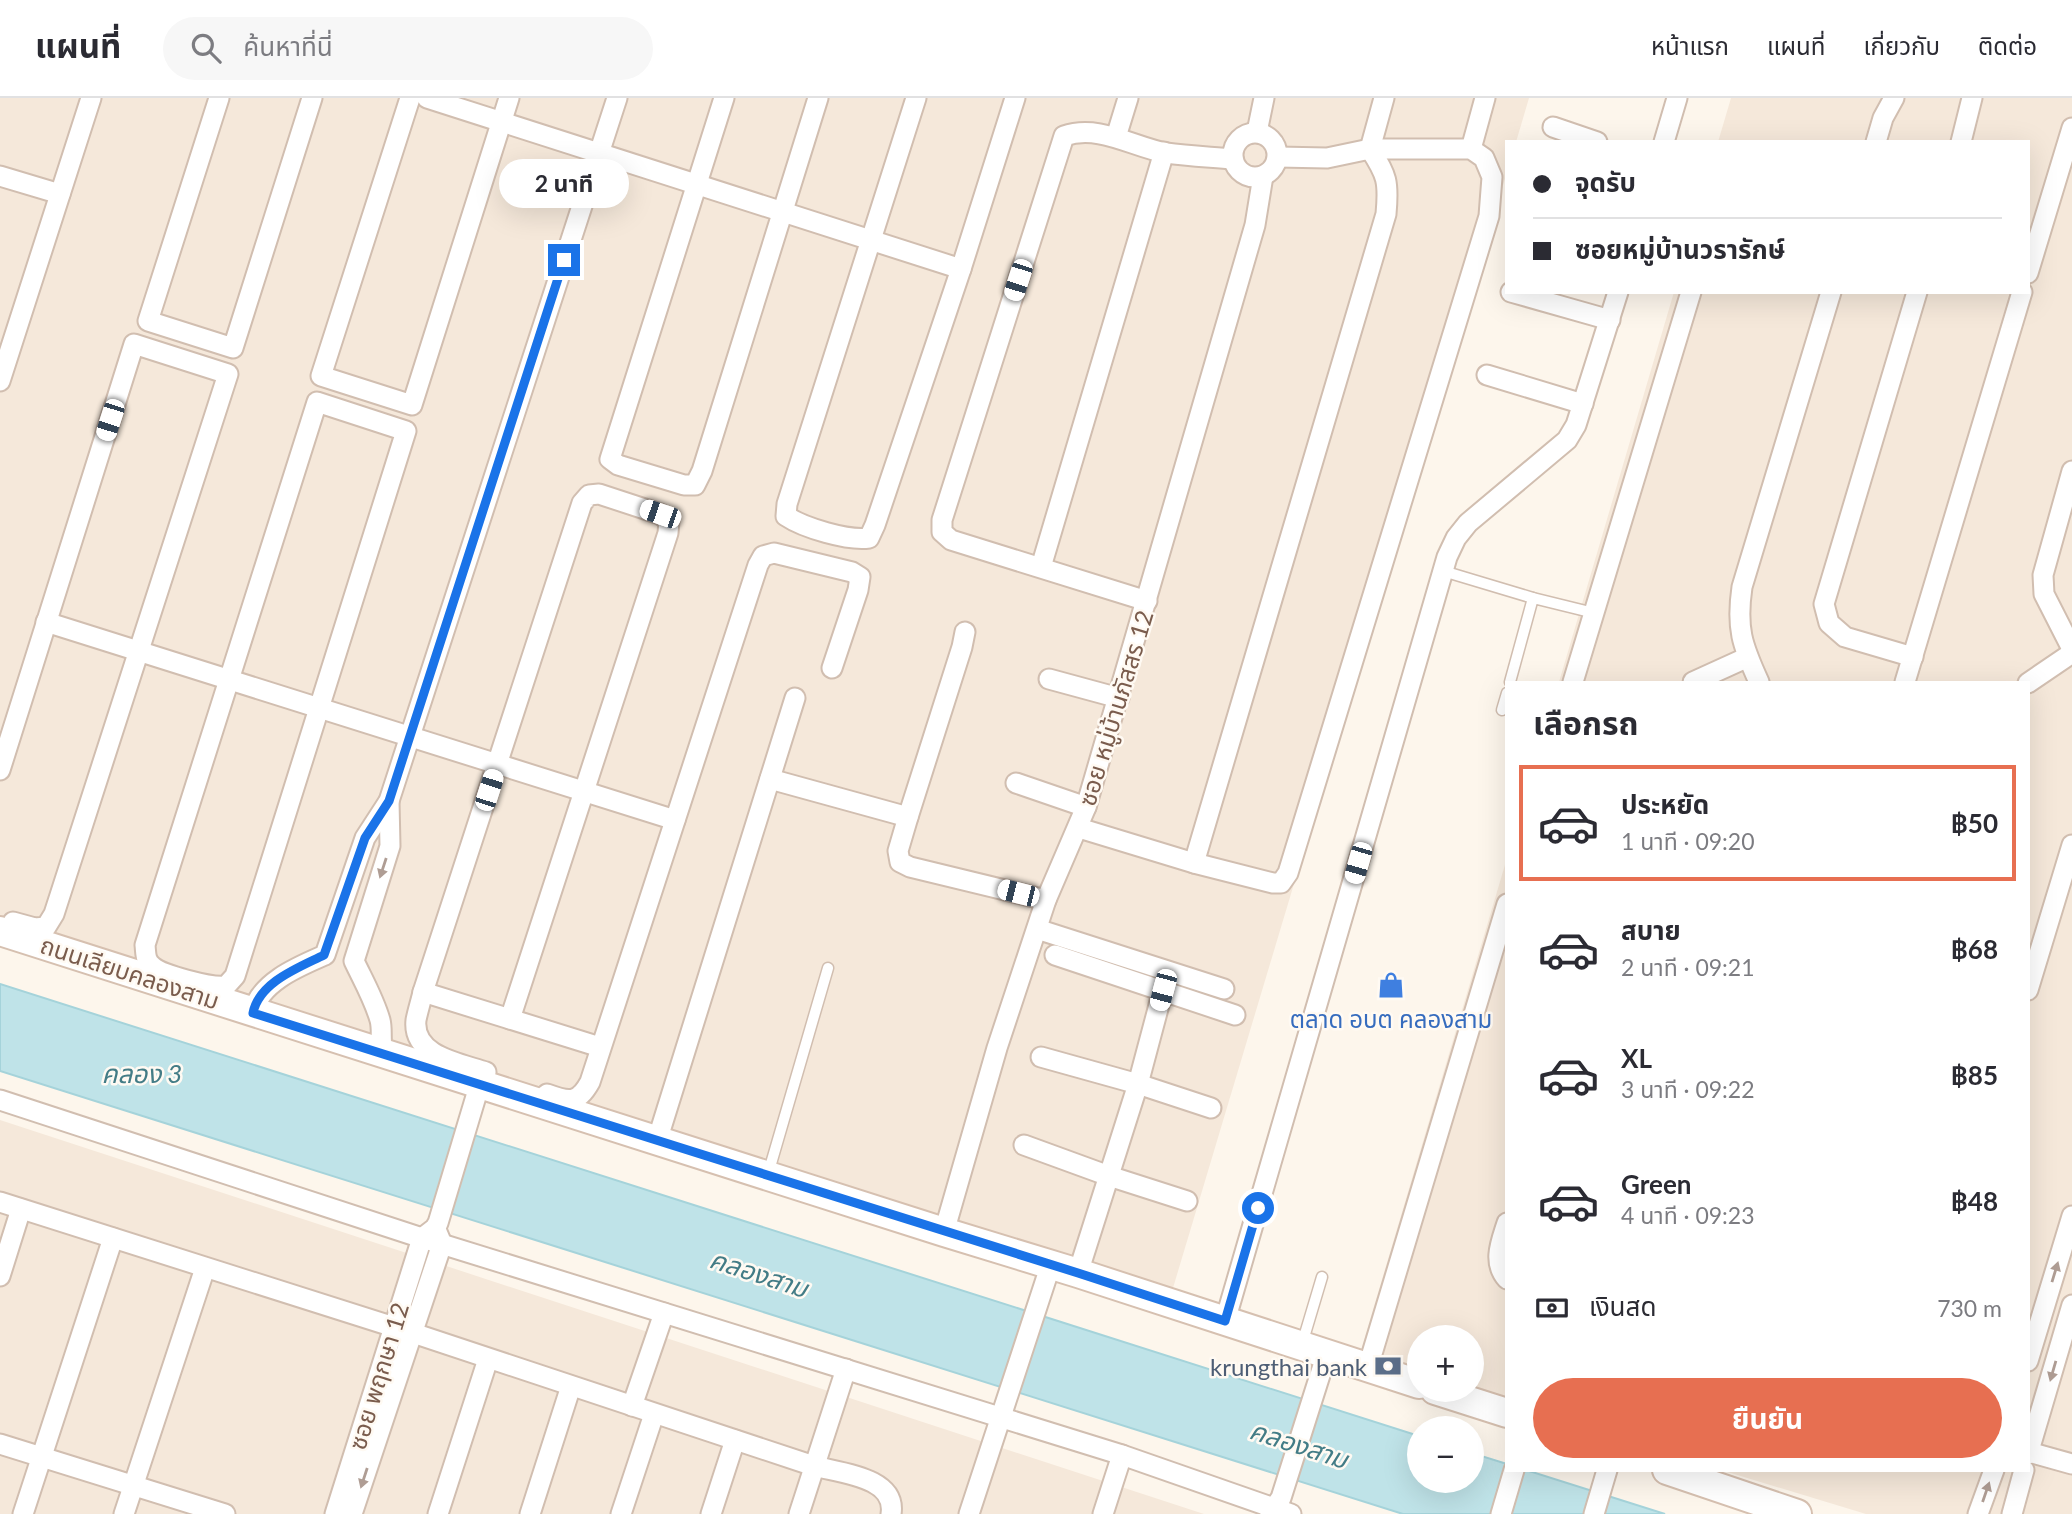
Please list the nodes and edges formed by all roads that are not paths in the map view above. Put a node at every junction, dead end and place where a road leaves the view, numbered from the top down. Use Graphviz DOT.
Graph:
graph roads {
  1 [pos="91,98"];
  2 [pos="219,98"];
  3 [pos="312,98"];
  4 [pos="410,98"];
  5 [pos="427,98"];
  6 [pos="509,98"];
  7 [pos="617,98"];
  8 [pos="724,98"];
  9 [pos="818,98"];
  10 [pos="916,98"];
  11 [pos="1015,98"];
  12 [pos="1128,98"];
  13 [pos="1264,98"];
  14 [pos="1384,98"];
  15 [pos="1485,98"];
  16 [pos="1677,98"];
  17 [pos="1894,98"];
  18 [pos="1972,98"];
  19 [pos="502,122"];
  20 [pos="1553,128"];
  21 [pos="2072,128"];
  22 [pos="1257,132"];
  23 [pos="1116,137"];
  24 [pos="1591,140"];
  25 [pos="1665,140"];
  26 [pos="1877,140"];
  27 [pos="1962,140"];
  28 [pos="1370,149"];
  29 [pos="1471,149"];
  30 [pos="1164,152"];
  31 [pos="599,154"];
  32 [pos="1278,157"];
  33 [pos="1233,159"];
  34 [pos="0,176"];
  35 [pos="1264,176"];
  36 [pos="697,185"];
  37 [pos="60,194"];
  38 [pos="782,212"];
  39 [pos="872,240"];
  40 [pos="2030,266"];
  41 [pos="961,269"];
  42 [pos="1517,294"];
  43 [pos="1617,294"];
  44 [pos="1690,294"];
  45 [pos="1830,294"];
  46 [pos="1916,294"];
  47 [pos="2021,294"];
  48 [pos="1610,320"];
  49 [pos="1487,375"];
  50 [pos="0,381"];
  51 [pos="1583,404"];
  52 [pos="2072,471"];
  53 [pos="1041,567"];
  54 [pos="1443,571"];
  55 [pos="1533,598"];
  56 [pos="1147,601"];
  57 [pos="1594,613"];
  58 [pos="46,622"];
  59 [pos="965,632"];
  60 [pos="2072,651"];
  61 [pos="139,652"];
  62 [pos="1748,657"];
  63 [pos="1913,657"];
  64 [pos="832,668"];
  65 [pos="1049,679"];
  66 [pos="228,680"];
  67 [pos="1510,681"];
  68 [pos="1573,681"];
  69 [pos="1695,681"];
  70 [pos="1759,681"];
  71 [pos="1905,681"];
  72 [pos="2030,682"];
  73 [pos="795,698"];
  74 [pos="1119,698"];
  75 [pos="1505,700"];
  76 [pos="318,709"];
  77 [pos="1502,710"];
  78 [pos="410,738"];
  79 [pos="498,765"];
  80 [pos="0,770"];
  81 [pos="769,779"];
  82 [pos="1016,783"];
  83 [pos="584,792"];
  84 [pos="389,801"];
  85 [pos="1086,807"];
  86 [pos="908,817"];
  87 [pos="675,820"];
  88 [pos="1079,828"];
  89 [pos="2072,845"];
  90 [pos="1194,863"];
  91 [pos="1046,900"];
  92 [pos="1505,911"];
  93 [pos="0,918"];
  94 [pos="1037,929"];
  95 [pos="0,931"];
  96 [pos="1055,955"];
  97 [pos="828,968"];
  98 [pos="2030,983"];
  99 [pos="1224,989"];
  100 [pos="1163,990"];
  101 [pos="423,992"];
  102 [pos="253,1013"];
  103 [pos="1235,1015"];
  104 [pos="510,1019"];
  105 [pos="600,1047"];
  106 [pos="384,1054"];
  107 [pos="1041,1057"];
  108 [pos="480,1083"];
  109 [pos="1138,1084"];
  110 [pos="0,1100"];
  111 [pos="1211,1108"];
  112 [pos="657,1141"];
  113 [pos="1024,1145"];
  114 [pos="768,1175"];
  115 [pos="1110,1176"];
  116 [pos="1187,1200"];
  117 [pos="0,1202"];
  118 [pos="21,1209"];
  119 [pos="2072,1216"];
  120 [pos="1505,1230"];
  121 [pos="944,1232"];
  122 [pos="434,1233"];
  123 [pos="113,1238"];
  124 [pos="1051,1264"];
  125 [pos="205,1268"];
  126 [pos="1078,1273"];
  127 [pos="0,1276"];
  128 [pos="1505,1276"];
  129 [pos="1322,1278"];
  130 [pos="2072,1305"];
  131 [pos="664,1313"];
  132 [pos="1225,1321"];
  133 [pos="393,1327"];
  134 [pos="413,1333"];
  135 [pos="2067,1341"];
  136 [pos="1314,1349"];
  137 [pos="2030,1354"];
  138 [pos="488,1359"];
  139 [pos="1368,1367"];
  140 [pos="846,1369"];
  141 [pos="1407,1380"];
  142 [pos="570,1386"];
  143 [pos="1473,1402"];
  144 [pos="632,1406"];
  145 [pos="1004,1409"];
  146 [pos="1505,1412"];
  147 [pos="653,1414"];
  148 [pos="735,1440"];
  149 [pos="0,1444"];
  150 [pos="2030,1445"];
  151 [pos="2030,1448"];
  152 [pos="1122,1455"];
  153 [pos="41,1457"];
  154 [pos="2072,1464"];
  155 [pos="814,1466"];
  156 [pos="1513,1472"];
  157 [pos="1674,1472"];
  158 [pos="1993,1472"];
  159 [pos="2023,1472"];
  160 [pos="1605,1476"];
  161 [pos="133,1487"];
  162 [pos="1282,1508"];
  163 [pos="23,1514"];
  164 [pos="124,1514"];
  165 [pos="225,1514"];
  166 [pos="335,1514"];
  167 [pos="352,1514"];
  168 [pos="439,1514"];
  169 [pos="530,1514"];
  170 [pos="621,1514"];
  171 [pos="711,1514"];
  172 [pos="799,1514"];
  173 [pos="891,1514"];
  174 [pos="969,1514"];
  175 [pos="1103,1514"];
  176 [pos="1501,1514"];
  177 [pos="1594,1514"];
  178 [pos="1797,1514"];
  179 [pos="1978,1514"];
  180 [pos="2012,1514"];
  1 -- 37 [label="street"];
  2 -- 3 [label="street"];
  4 -- 19 [label="street"];
  5 -- 19 [label="street"];
  6 -- 19 [label="street"];
  7 -- 31 [label="street"];
  8 -- 36 [label="street"];
  9 -- 38 [label="street"];
  10 -- 39 [label="street"];
  11 -- 41 [label="street"];
  12 -- 23 [label="street"];
  13 -- 22 [label="street"];
  14 -- 28 [label="street"];
  15 -- 29 [label="street"];
  16 -- 25 [label="street"];
  17 -- 26 [label="street"];
  18 -- 27 [label="street"];
  19 -- 31 [label="street"];
  20 -- 24 [label="street"];
  21 -- 40 [label="street"];
  22 -- 32 [label="street"];
  22 -- 33 [label="street"];
  23 -- 30 [label="street"];
  23 -- 53 [label="street"];
  28 -- 29 [label="street"];
  28 -- 32 [label="street"];
  28 -- 90 [label="street"];
  29 -- 90 [label="street"];
  30 -- 33 [label="street"];
  30 -- 53 [label="street"];
  31 -- 36 [label="street"];
  31 -- 78 [label="street"];
  32 -- 35 [label="street"];
  33 -- 35 [label="street"];
  34 -- 37 [label="street"];
  35 -- 56 [label="street, ซอย หมู่บ้านภัสสร 12"];
  36 -- 38 [label="street"];
  36 -- 38 [label="street"];
  37 -- 50 [label="street"];
  38 -- 39 [label="street"];
  39 -- 41 [label="street"];
  39 -- 41 [label="street"];
  42 -- 48 [label="street"];
  43 -- 48 [label="street"];
  44 -- 57 [label="street"];
  45 -- 62 [label="street"];
  46 -- 63 [label="street"];
  47 -- 63 [label="street"];
  48 -- 51 [label="street"];
  49 -- 51 [label="street"];
  51 -- 54 [label="street"];
  52 -- 60 [label="street"];
  53 -- 56 [label="street"];
  54 -- 55 [label="lane"];
  54 -- 132 [label="street"];
  55 -- 57 [label="lane"];
  55 -- 67 [label="lane"];
  56 -- 74 [label="street, ซอย หมู่บ้านภัสสร 12"];
  57 -- 68 [label="street"];
  58 -- 61 [label="street"];
  58 -- 61 [label="street"];
  58 -- 80 [label="street"];
  59 -- 86 [label="street"];
  60 -- 72 [label="street"];
  61 -- 66 [label="street"];
  61 -- 93 [label="street"];
  62 -- 69 [label="street"];
  62 -- 70 [label="street"];
  63 -- 71 [label="street"];
  64 -- 87 [label="street"];
  65 -- 74 [label="street"];
  66 -- 76 [label="street"];
  66 -- 76 [label="street"];
  66 -- 76 [label="street"];
  73 -- 81 [label="street"];
  74 -- 85 [label="street, ซอย หมู่บ้านภัสสร 12"];
  75 -- 77 [label="lane"];
  76 -- 78 [label="street"];
  78 -- 79 [label="street"];
  78 -- 84 [label="street"];
  79 -- 83 [label="street"];
  79 -- 83 [label="street"];
  79 -- 101 [label="street"];
  81 -- 86 [label="street"];
  81 -- 112 [label="street"];
  82 -- 85 [label="street"];
  83 -- 87 [label="street"];
  83 -- 104 [label="street"];
  84 -- 102 [label="street"];
  84 -- 106 [label="street, one-way"];
  85 -- 88 [label="street, ซอย หมู่บ้านภัสสร 12"];
  86 -- 91 [label="street"];
  87 -- 105 [label="street"];
  88 -- 90 [label="street"];
  88 -- 91 [label="street, ซอย หมู่บ้านภัสสร 12"];
  89 -- 98 [label="street"];
  91 -- 94 [label="street, ซอย หมู่บ้านภัสสร 12"];
  92 -- 139 [label="street"];
  94 -- 99 [label="street"];
  94 -- 121 [label="street, ซอย หมู่บ้านภัสสร 12"];
  95 -- 102 [label="main road, ถนนเลียบคลองสาม"];
  96 -- 100 [label="street"];
  97 -- 114 [label="lane"];
  100 -- 103 [label="street"];
  100 -- 109 [label="street"];
  101 -- 104 [label="street"];
  101 -- 105 [label="street"];
  102 -- 106 [label="main road, ถนนเลียบคลองสาม"];
  104 -- 105 [label="street"];
  106 -- 108 [label="main road, ถนนเลียบคลองสาม"];
  107 -- 109 [label="street"];
  108 -- 112 [label="main road, ถนนเลียบคลองสาม"];
  108 -- 122 [label="street, ซอย พฤกษา 12"];
  109 -- 111 [label="street"];
  109 -- 115 [label="street"];
  110 -- 122 [label="street"];
  112 -- 114 [label="main road, ถนนเลียบคลองสาม"];
  113 -- 115 [label="street"];
  114 -- 121 [label="main road, ถนนเลียบคลองสาม"];
  115 -- 116 [label="street"];
  115 -- 126 [label="street"];
  117 -- 118 [label="street"];
  118 -- 123 [label="street"];
  118 -- 127 [label="street"];
  137 -- 119 [label="street, one-way"];
  120 -- 128 [label="street"];
  121 -- 124 [label="main road, ถนนเลียบคลองสาม"];
  122 -- 131 [label="street"];
  122 -- 133 [label="street, ซอย พฤกษา 12"];
  122 -- 134 [label="street"];
  123 -- 125 [label="street"];
  123 -- 153 [label="street"];
  124 -- 126 [label="main road, ถนนเลียบคลองสาม"];
  124 -- 145 [label="street"];
  125 -- 133 [label="street"];
  125 -- 161 [label="street"];
  126 -- 132 [label="main road, ถนนเลียบคลองสาม"];
  129 -- 136 [label="lane"];
  130 -- 135 [label="street"];
  131 -- 140 [label="street"];
  131 -- 144 [label="street"];
  132 -- 136 [label="main road, ถนนเลียบคลองสาม"];
  133 -- 134 [label="street"];
  133 -- 166 [label="street, ซอย พฤกษา 12"];
  134 -- 138 [label="street"];
  134 -- 167 [label="street, one-way"];
  135 -- 150 [label="street, one-way"];
  136 -- 139 [label="main road, ถนนเลียบคลองสาม"];
  136 -- 162 [label="street"];
  138 -- 142 [label="street"];
  138 -- 168 [label="street"];
  139 -- 141 [label="main road, ถนนเลียบคลองสาม"];
  140 -- 145 [label="street"];
  140 -- 155 [label="street"];
  142 -- 144 [label="street"];
  142 -- 169 [label="street"];
  143 -- 146 [label="main road"];
  144 -- 147 [label="street"];
  145 -- 152 [label="street"];
  145 -- 174 [label="street"];
  147 -- 148 [label="street"];
  147 -- 170 [label="street"];
  148 -- 155 [label="street"];
  148 -- 171 [label="street"];
  149 -- 153 [label="street"];
  151 -- 154 [label="street"];
  152 -- 162 [label="street"];
  152 -- 175 [label="street"];
  153 -- 161 [label="street"];
  153 -- 163 [label="street"];
  155 -- 172 [label="street"];
  155 -- 173 [label="street"];
  156 -- 176 [label="street"];
  157 -- 178 [label="main road"];
  179 -- 158 [label="street, one-way"];
  159 -- 180 [label="street"];
  160 -- 177 [label="street"];
  161 -- 164 [label="street"];
  161 -- 165 [label="street"];
}
